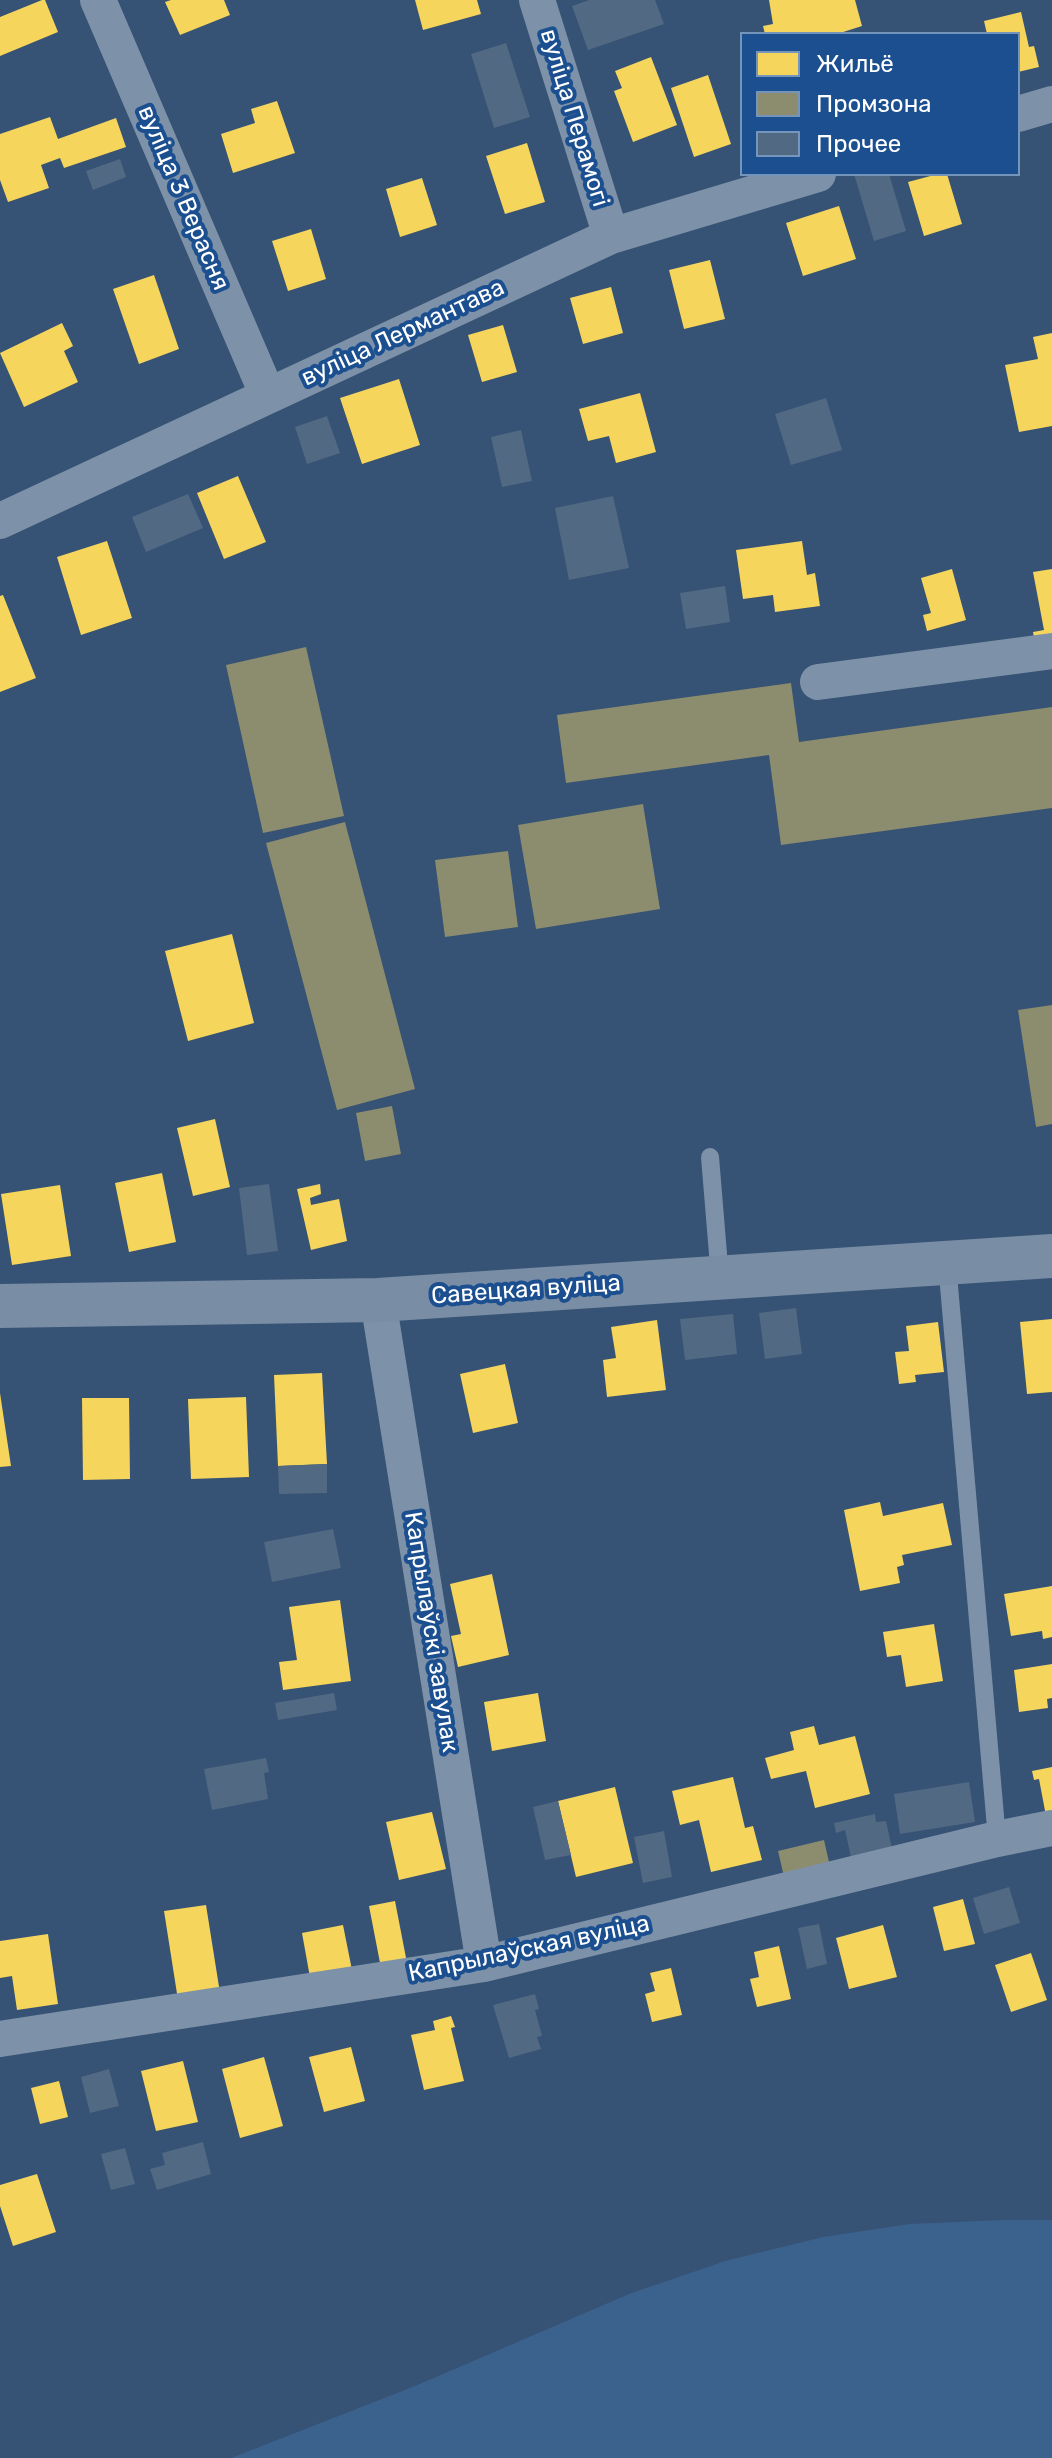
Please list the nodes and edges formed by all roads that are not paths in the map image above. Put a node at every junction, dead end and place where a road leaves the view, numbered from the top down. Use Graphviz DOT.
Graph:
graph roads {
  1 [pos="98,0"];
  2 [pos="537,0"];
  3 [pos="1052,104"];
  4 [pos="1020,113"];
  5 [pos="811,176"];
  6 [pos="611,236"];
  7 [pos="268,396"];
  8 [pos="0,521"];
  9 [pos="1052,651"];
  10 [pos="818,682"];
  11 [pos="710,1157"];
  12 [pos="1052,1256"];
  13 [pos="947,1263"];
  14 [pos="720,1278"];
  15 [pos="378,1300"];
  16 [pos="0,1306"];
  17 [pos="1052,1828"];
  18 [pos="997,1839"];
  19 [pos="484,1964"];
  20 [pos="0,2039"];
  1 -- 7 [label="street, вуліца 3 Верасня"];
  2 -- 6 [label="street, вуліца Перамогі"];
  3 -- 4 [label="street"];
  5 -- 6 [label="street, вуліца Лермантава"];
  6 -- 7 [label="street, вуліца Лермантава"];
  7 -- 8 [label="street, вуліца Лермантава"];
  9 -- 10 [label="street"];
  11 -- 14 [label="lane"];
  12 -- 13 [label="main road, Савецкая вуліца"];
  13 -- 14 [label="main road, Савецкая вуліца"];
  13 -- 18 [label="lane"];
  14 -- 15 [label="main road, Савецкая вуліца"];
  15 -- 16 [label="main road, Савецкая вуліца"];
  15 -- 19 [label="street, Капрылаўскі завулак"];
  17 -- 18 [label="street, Капрылаўская вуліца"];
  18 -- 19 [label="street, Капрылаўская вуліца"];
  19 -- 20 [label="street, Капрылаўская вуліца"];
}
